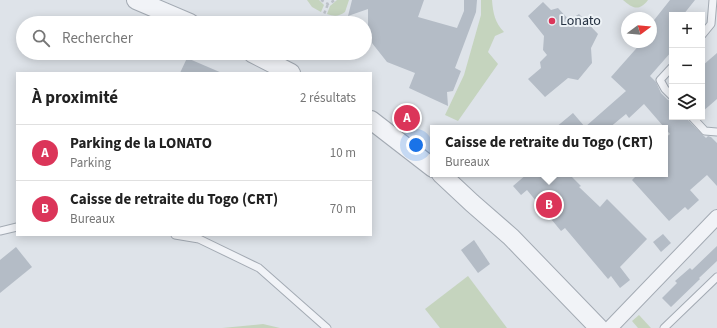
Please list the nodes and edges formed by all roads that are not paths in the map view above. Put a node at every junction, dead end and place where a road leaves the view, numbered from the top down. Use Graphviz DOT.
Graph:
graph roads {
  1 [pos="136,0"];
  2 [pos="713,0"];
  3 [pos="174,16"];
  4 [pos="705,31"];
  5 [pos="266,60"];
  6 [pos="669,70"];
  7 [pos="289,72"];
  8 [pos="669,93"];
  9 [pos="695,120"];
  10 [pos="372,121"];
  11 [pos="717,132"];
  12 [pos="430,166"];
  13 [pos="444,177"];
  14 [pos="717,217"];
  15 [pos="16,227"];
  16 [pos="0,231"];
  17 [pos="181,236"];
  18 [pos="717,278"];
  19 [pos="327,328"];
  20 [pos="599,328"];
  21 [pos="610,328"];
  22 [pos="664,328"];
  1 -- 3 [label="street"];
  2 -- 4 [label="lane"];
  5 -- 7 [label="street"];
  6 -- 8 [label="lane"];
  9 -- 11 [label="lane"];
  10 -- 12 [label="street"];
  13 -- 20 [label="street"];
  14 -- 21 [label="street"];
  15 -- 16 [label="lane"];
  17 -- 19 [label="lane"];
  18 -- 22 [label="lane"];
}
